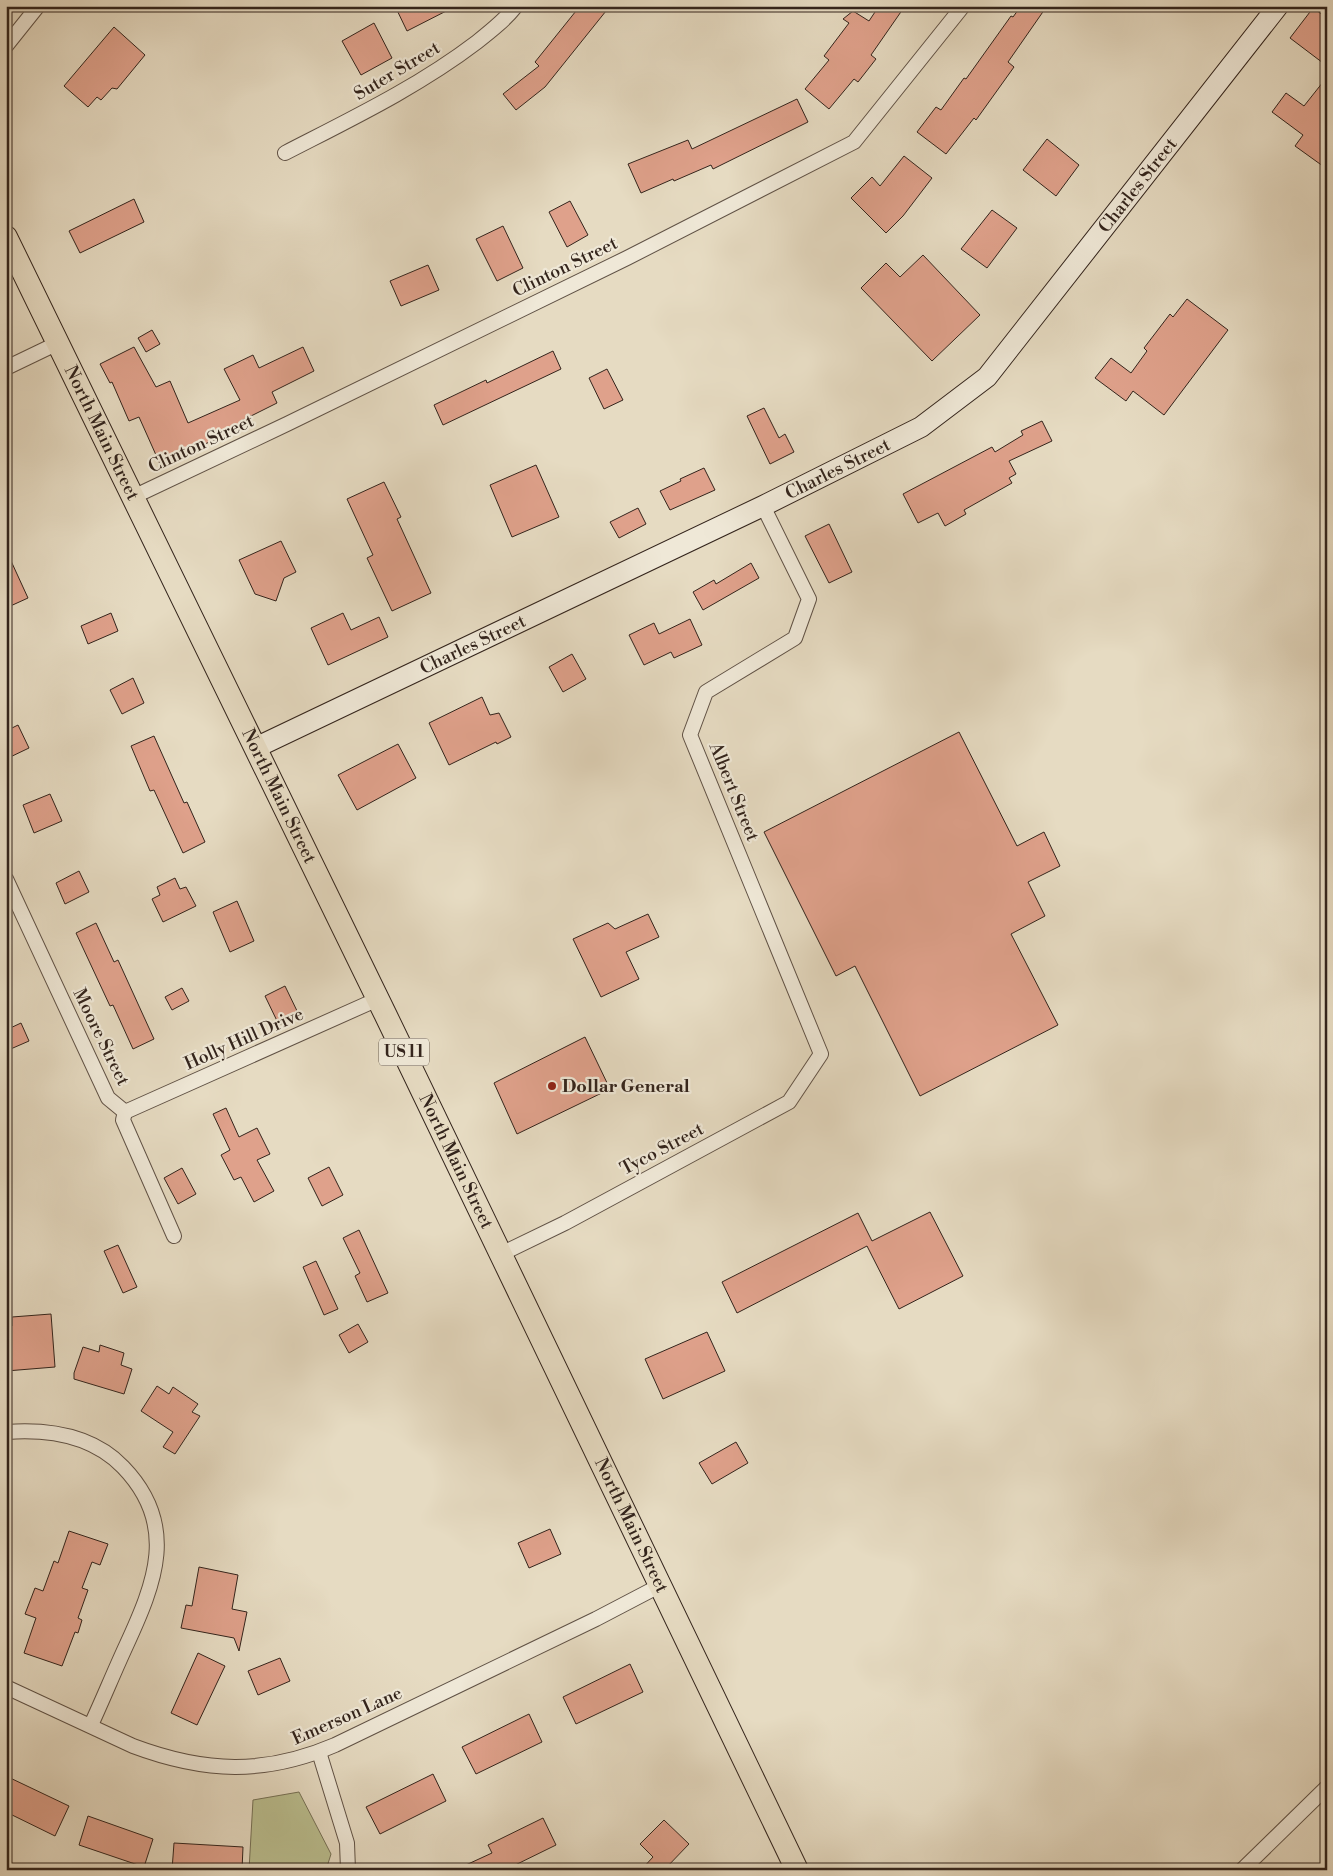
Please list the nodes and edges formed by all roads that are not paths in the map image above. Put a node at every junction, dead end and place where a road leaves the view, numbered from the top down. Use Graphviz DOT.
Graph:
graph roads {
  1 [pos="38,6"];
  2 [pos="516,6"];
  3 [pos="962,6"];
  4 [pos="1278,6"];
  5 [pos="6,46"];
  6 [pos="285,153"];
  7 [pos="6,237"];
  8 [pos="58,343"];
  9 [pos="6,368"];
  10 [pos="133,497"];
  11 [pos="762,506"];
  12 [pos="254,748"];
  13 [pos="6,879"];
  14 [pos="378,998"];
  15 [pos="821,1054"];
  16 [pos="125,1112"];
  17 [pos="174,1236"];
  18 [pos="502,1254"];
  19 [pos="7,1432"];
  20 [pos="661,1586"];
  21 [pos="6,1687"];
  22 [pos="90,1725"];
  23 [pos="319,1752"];
  24 [pos="1327,1786"];
  25 [pos="348,1870"];
  26 [pos="797,1870"];
  27 [pos="1242,1870"];
  1 -- 5 [label="street"];
  2 -- 6 [label="street, Suter Street"];
  3 -- 10 [label="street, Clinton Street"];
  4 -- 11 [label="street, Charles Street"];
  7 -- 8 [label="main road, North Main Street / US 11"];
  8 -- 9 [label="street"];
  8 -- 10 [label="main road, North Main Street / US 11"];
  10 -- 12 [label="main road, North Main Street / US 11"];
  11 -- 12 [label="street, Charles Street"];
  11 -- 15 [label="street, Albert Street"];
  12 -- 14 [label="main road, North Main Street / US 11"];
  13 -- 16 [label="street, Moore Street"];
  14 -- 16 [label="street, Holly Hill Drive"];
  14 -- 18 [label="main road, North Main Street / US 11"];
  15 -- 18 [label="street, Tyco Street"];
  16 -- 17 [label="street, Moore Street"];
  18 -- 20 [label="main road, North Main Street / US 11"];
  19 -- 22 [label="street"];
  20 -- 23 [label="street, Emerson Lane"];
  20 -- 26 [label="main road, North Main Street / US 11"];
  21 -- 22 [label="street, Emerson Lane"];
  22 -- 23 [label="street, Emerson Lane"];
  23 -- 25 [label="street"];
  24 -- 27 [label="street"];
}
